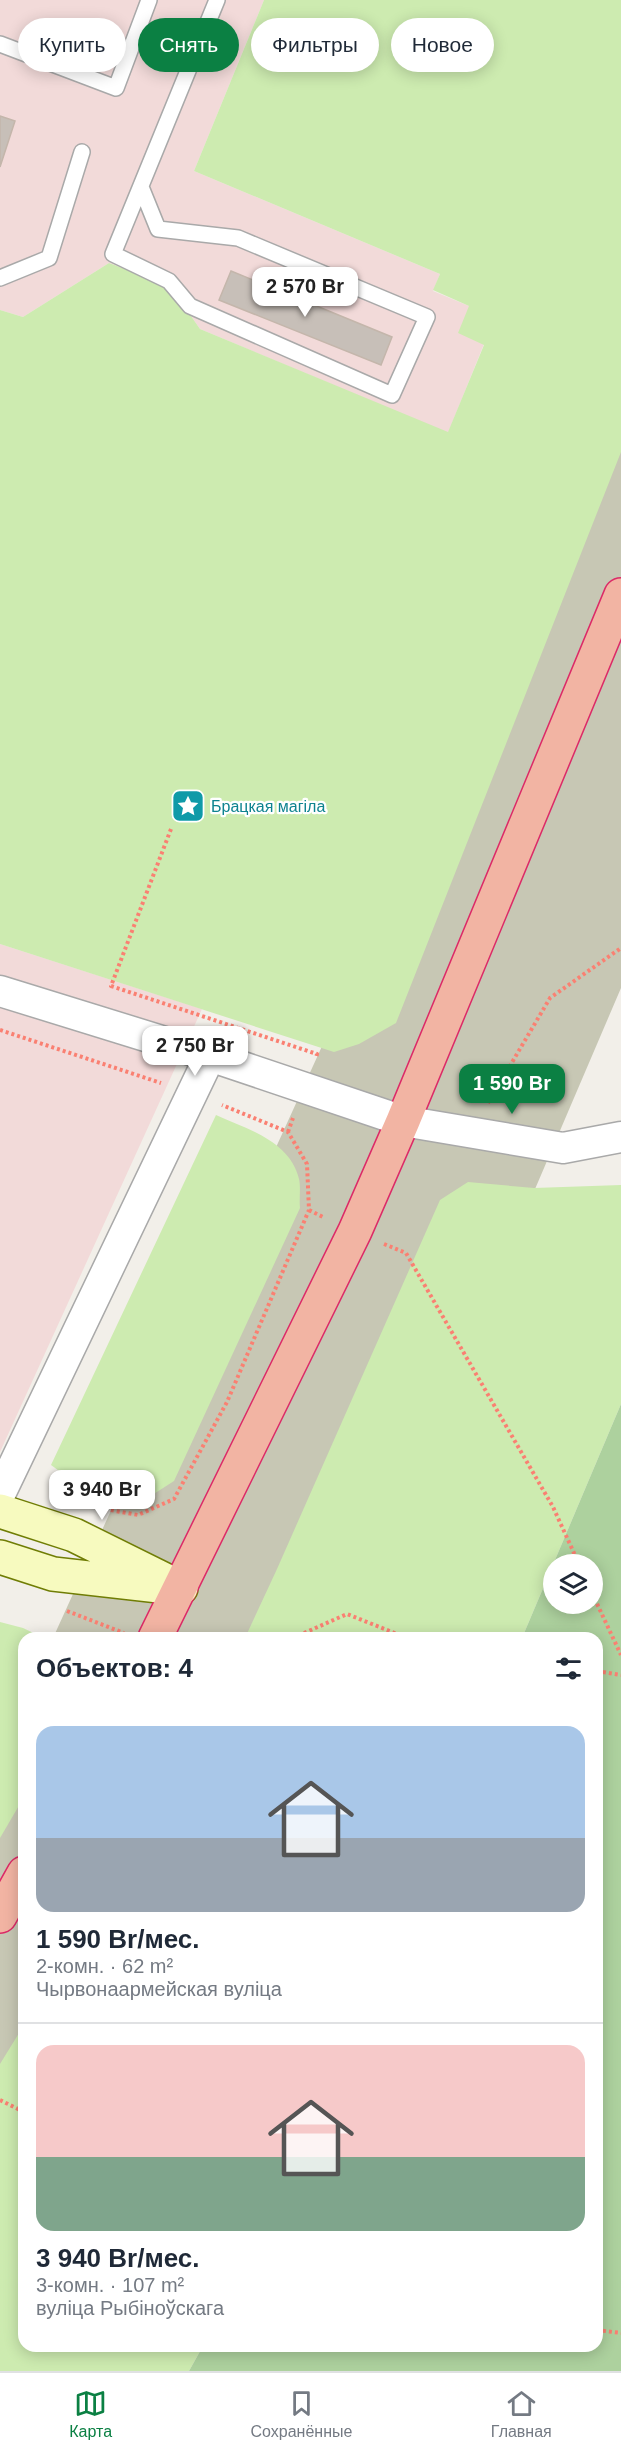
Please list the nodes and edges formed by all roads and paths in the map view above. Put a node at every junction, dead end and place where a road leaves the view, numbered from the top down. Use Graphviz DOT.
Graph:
graph roads {
  1 [pos="149,0"];
  2 [pos="217,0"];
  3 [pos="0,44"];
  4 [pos="82,152"];
  5 [pos="141,187"];
  6 [pos="0,278"];
  7 [pos="621,595"];
  8 [pos="171,829"];
  9 [pos="621,948"];
  10 [pos="111,986"];
  11 [pos="0,991"];
  12 [pos="0,1030"];
  13 [pos="210,1056"];
  14 [pos="192,1094"];
  15 [pos="403,1121"];
  16 [pos="471,1132"];
  17 [pos="621,1137"];
  18 [pos="406,1253"];
  19 [pos="0,1494"];
  20 [pos="88,1506"];
  21 [pos="0,1511"];
  22 [pos="574,1554"];
  23 [pos="0,1557"];
  24 [pos="181,1588"];
  25 [pos="61,1609"];
  26 [pos="602,1614"];
  27 [pos="128,1632"];
  28 [pos="143,1632"];
  29 [pos="306,1632"];
  30 [pos="392,1632"];
  31 [pos="621,1655"];
  32 [pos="603,1672"];
  33 [pos="621,1675"];
  34 [pos="18,1884"];
  35 [pos="0,1916"];
  36 [pos="0,2100"];
  37 [pos="18,2109"];
  38 [pos="603,2331"];
  39 [pos="621,2333"];
  1 -- 3 [label="lane"];
  2 -- 5 [label="lane"];
  4 -- 6 [label="lane"];
  5 -- 5 [label="lane"];
  7 -- 15 [label="highway"];
  8 -- 10 [label="path"];
  9 -- 16 [label="path"];
  11 -- 13 [label="street"];
  12 -- 14 [label="path"];
  13 -- 14 [label="street"];
  13 -- 15 [label="street"];
  14 -- 19 [label="street"];
  14 -- 20 [label="path"];
  15 -- 16 [label="street"];
  15 -- 24 [label="highway"];
  16 -- 17 [label="street"];
  18 -- 22 [label="path"];
  21 -- 24 [label="main road"];
  23 -- 24 [label="main road"];
  24 -- 28 [label="highway"];
  25 -- 27 [label="path"];
  26 -- 31 [label="path"];
  29 -- 30 [label="path"];
  32 -- 33 [label="path"];
  34 -- 35 [label="highway"];
  36 -- 37 [label="path"];
  38 -- 39 [label="path"];
}
